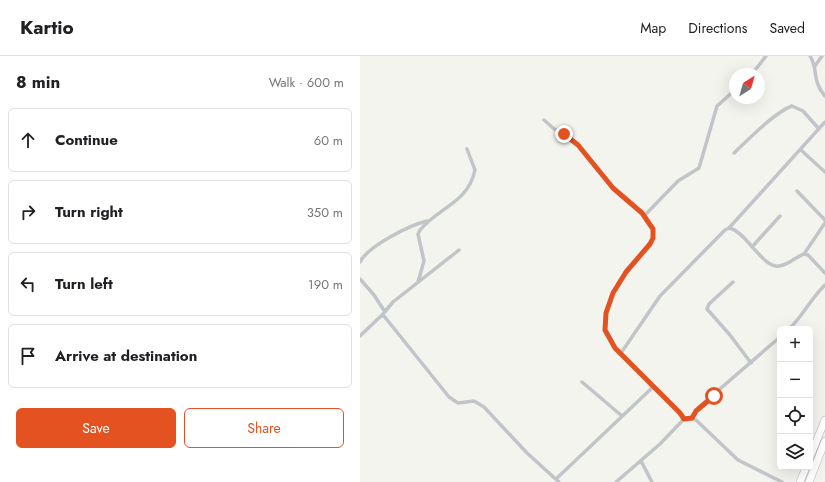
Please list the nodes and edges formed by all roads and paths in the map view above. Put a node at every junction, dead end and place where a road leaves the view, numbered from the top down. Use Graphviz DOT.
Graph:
graph roads {
  1 [pos="766,56"];
  2 [pos="810,56"];
  3 [pos="822,56"];
  4 [pos="815,66"];
  5 [pos="758,68"];
  6 [pos="729,95"];
  7 [pos="825,96"];
  8 [pos="544,120"];
  9 [pos="825,122"];
  10 [pos="820,129"];
  11 [pos="467,149"];
  12 [pos="801,150"];
  13 [pos="734,153"];
  14 [pos="825,172"];
  15 [pos="797,191"];
  16 [pos="644,216"];
  17 [pos="780,216"];
  18 [pos="431,220"];
  19 [pos="825,220"];
  20 [pos="825,223"];
  21 [pos="729,228"];
  22 [pos="752,247"];
  23 [pos="459,250"];
  24 [pos="804,254"];
  25 [pos="361,256"];
  26 [pos="360,262"];
  27 [pos="825,273"];
  28 [pos="360,280"];
  29 [pos="418,282"];
  30 [pos="733,282"];
  31 [pos="825,285"];
  32 [pos="384,314"];
  33 [pos="792,326"];
  34 [pos="360,336"];
  35 [pos="777,340"];
  36 [pos="621,353"];
  37 [pos="751,363"];
  38 [pos="582,382"];
  39 [pos="653,387"];
  40 [pos="622,416"];
  41 [pos="692,418"];
  42 [pos="684,419"];
  43 [pos="825,420"];
  44 [pos="825,441"];
  45 [pos="813,450"];
  46 [pos="641,460"];
  47 [pos="805,470"];
  48 [pos="556,479"];
  49 [pos="559,482"];
  50 [pos="616,482"];
  51 [pos="652,482"];
  52 [pos="782,482"];
  53 [pos="800,482"];
  54 [pos="809,482"];
  1 -- 5 [label="street"];
  2 -- 4 [label="street"];
  3 -- 4 [label="street"];
  4 -- 7 [label="street"];
  6 -- 16 [label="street"];
  8 -- 16 [label="street"];
  9 -- 10 [label="street"];
  10 -- 12 [label="street"];
  10 -- 13 [label="street"];
  11 -- 18 [label="street"];
  12 -- 14 [label="street"];
  12 -- 21 [label="street"];
  15 -- 19 [label="street"];
  16 -- 36 [label="street"];
  17 -- 22 [label="street"];
  18 -- 25 [label="street"];
  18 -- 29 [label="street"];
  20 -- 24 [label="street"];
  21 -- 22 [label="street"];
  21 -- 36 [label="street"];
  22 -- 24 [label="street"];
  23 -- 29 [label="street"];
  24 -- 27 [label="street"];
  25 -- 26 [label="street"];
  28 -- 32 [label="street"];
  29 -- 32 [label="street"];
  30 -- 37 [label="street"];
  31 -- 33 [label="street"];
  32 -- 34 [label="street"];
  32 -- 48 [label="street"];
  35 -- 37 [label="street"];
  36 -- 39 [label="street"];
  37 -- 41 [label="street"];
  38 -- 40 [label="street"];
  39 -- 40 [label="street"];
  39 -- 42 [label="street"];
  40 -- 48 [label="street"];
  41 -- 42 [label="street"];
  41 -- 52 [label="street"];
  42 -- 46 [label="street"];
  43 -- 45 [label="highway"];
  44 -- 54 [label="highway"];
  46 -- 50 [label="street"];
  46 -- 51 [label="street"];
  47 -- 53 [label="highway"];
  48 -- 49 [label="street"];
}
